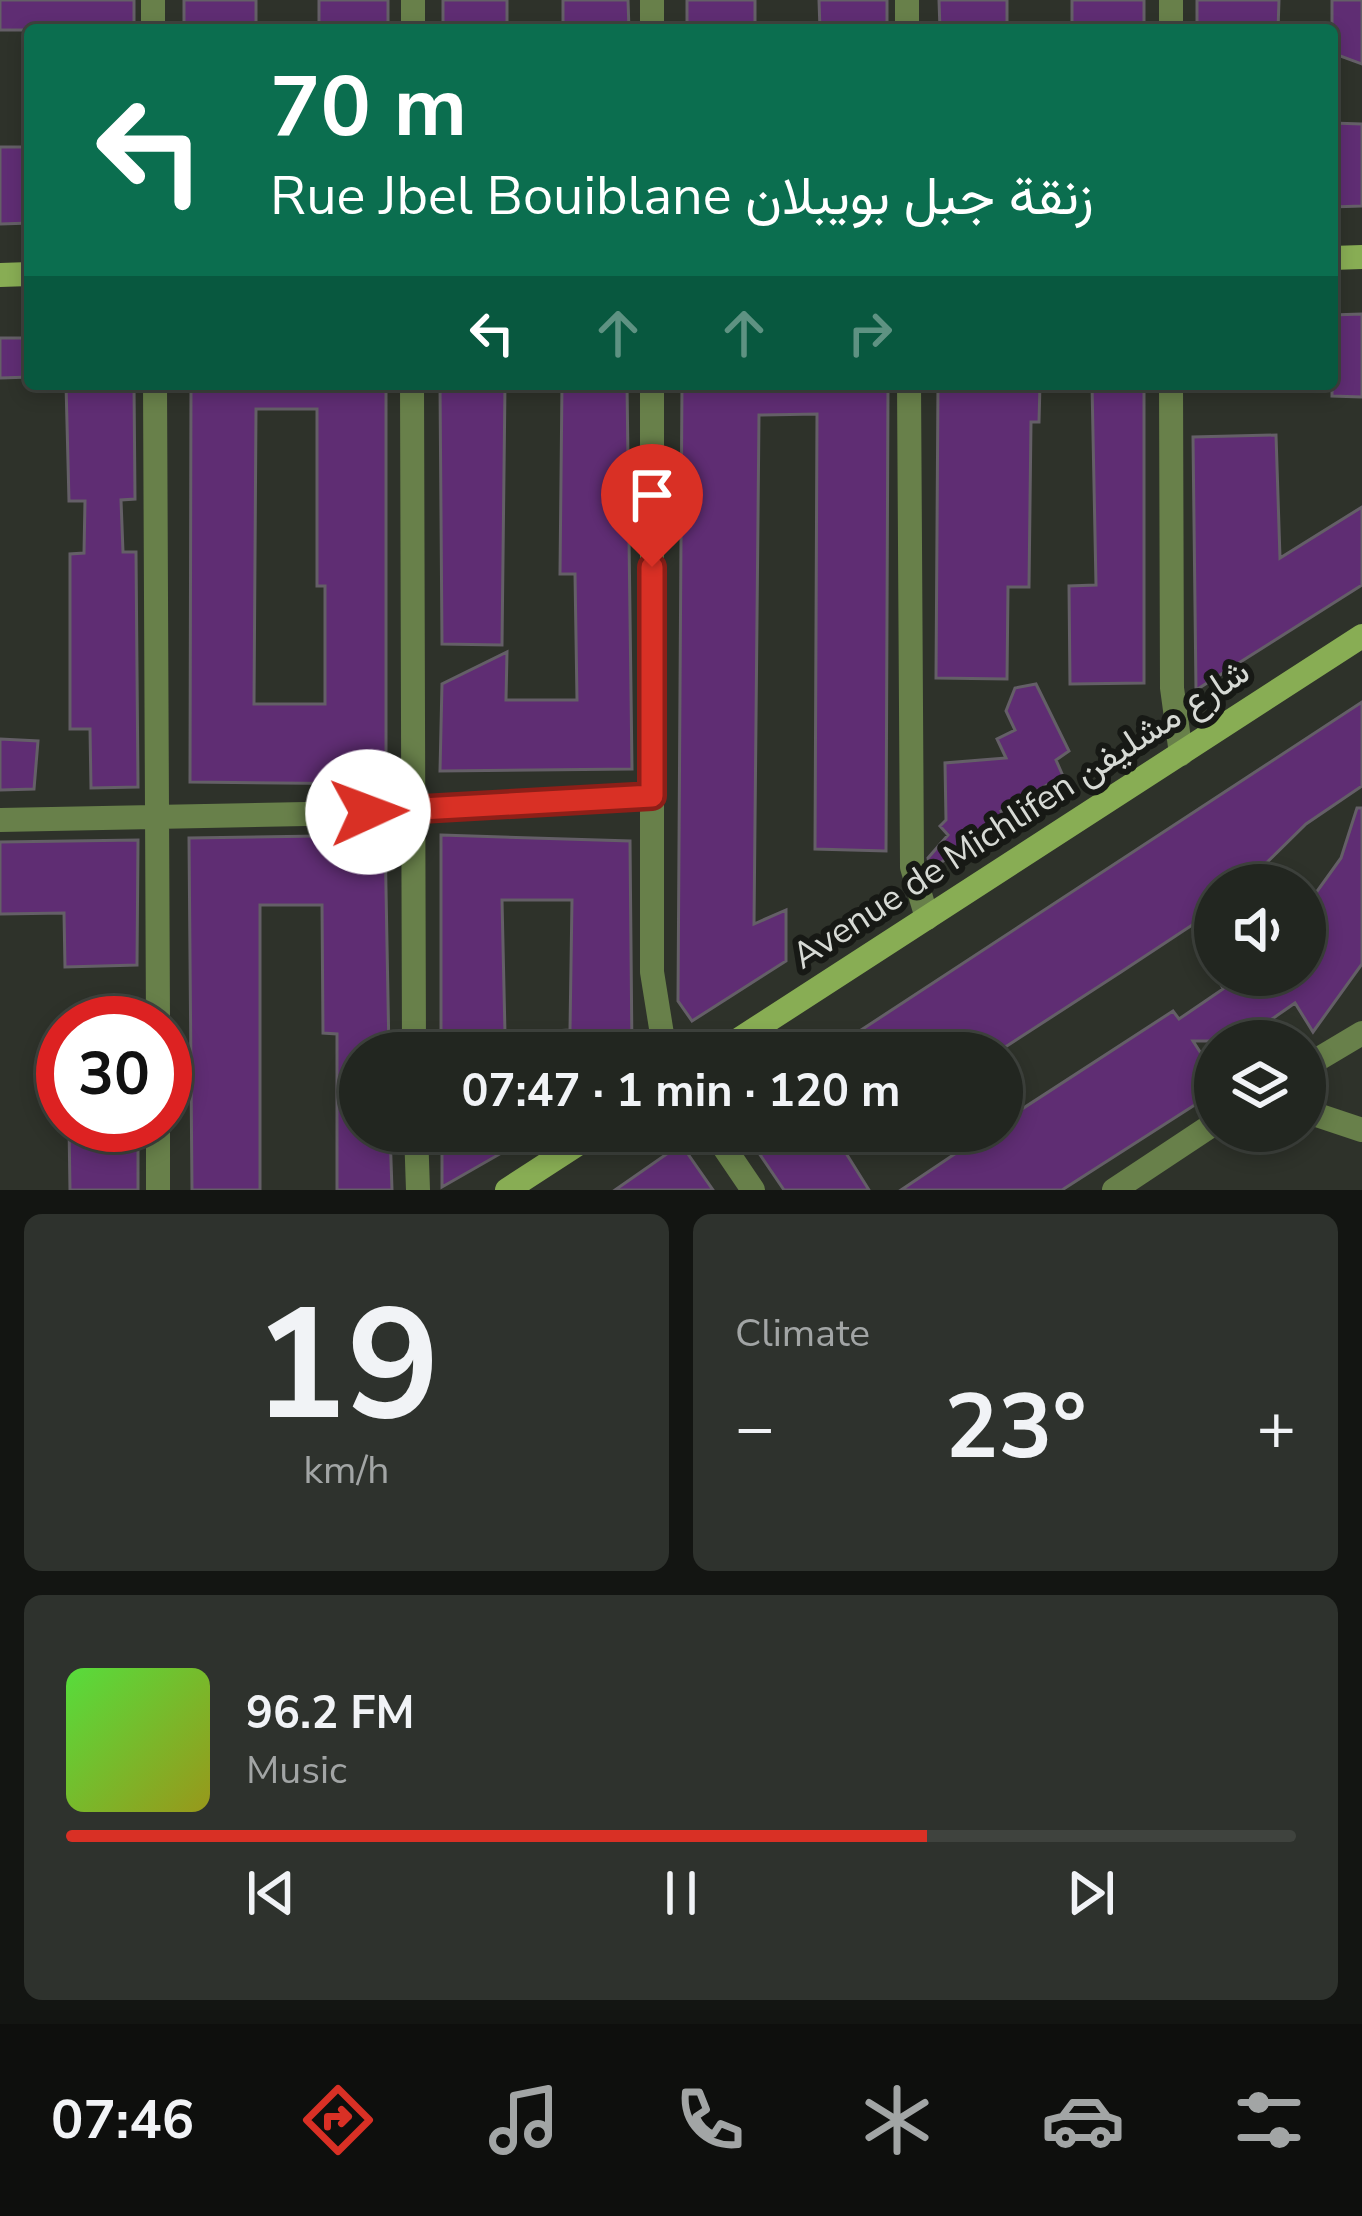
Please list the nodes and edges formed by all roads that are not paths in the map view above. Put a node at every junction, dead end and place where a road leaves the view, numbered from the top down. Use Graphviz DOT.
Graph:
graph roads {
  1 [pos="155,390"];
  2 [pos="412,390"];
  3 [pos="652,390"];
  4 [pos="909,390"];
  5 [pos="1171,390"];
  6 [pos="1362,636"];
  7 [pos="1181,754"];
  8 [pos="652,796"];
  9 [pos="411,812"];
  10 [pos="157,817"];
  11 [pos="0,820"];
  12 [pos="927,918"];
  13 [pos="158,996"];
  14 [pos="414,1032"];
  15 [pos="662,1032"];
  16 [pos="751,1032"];
  17 [pos="1362,1033"];
  18 [pos="1326,1054"];
  19 [pos="1326,1118"];
  20 [pos="1362,1130"];
  21 [pos="1194,1137"];
  22 [pos="158,1152"];
  23 [pos="417,1152"];
  24 [pos="566,1152"];
  25 [pos="727,1152"];
  26 [pos="158,1190"];
  27 [pos="418,1190"];
  28 [pos="507,1190"];
  29 [pos="753,1190"];
  30 [pos="1114,1190"];
  1 -- 10 [label="street"];
  2 -- 9 [label="street"];
  3 -- 8 [label="street"];
  4 -- 12 [label="street"];
  5 -- 7 [label="street"];
  6 -- 7 [label="main road, Avenue de Michlifen شارع مشليفن"];
  7 -- 12 [label="main road, Avenue de Michlifen شارع مشليفن"];
  8 -- 9 [label="street"];
  8 -- 15 [label="street"];
  9 -- 10 [label="street"];
  9 -- 14 [label="street"];
  10 -- 11 [label="street"];
  10 -- 13 [label="street"];
  12 -- 16 [label="main road, Avenue de Michlifen شارع مشليفن"];
  17 -- 18 [label="street"];
  19 -- 20 [label="street"];
  21 -- 30 [label="street"];
  22 -- 26 [label="street"];
  23 -- 27 [label="street"];
  24 -- 28 [label="main road"];
  25 -- 29 [label="street"];
}
